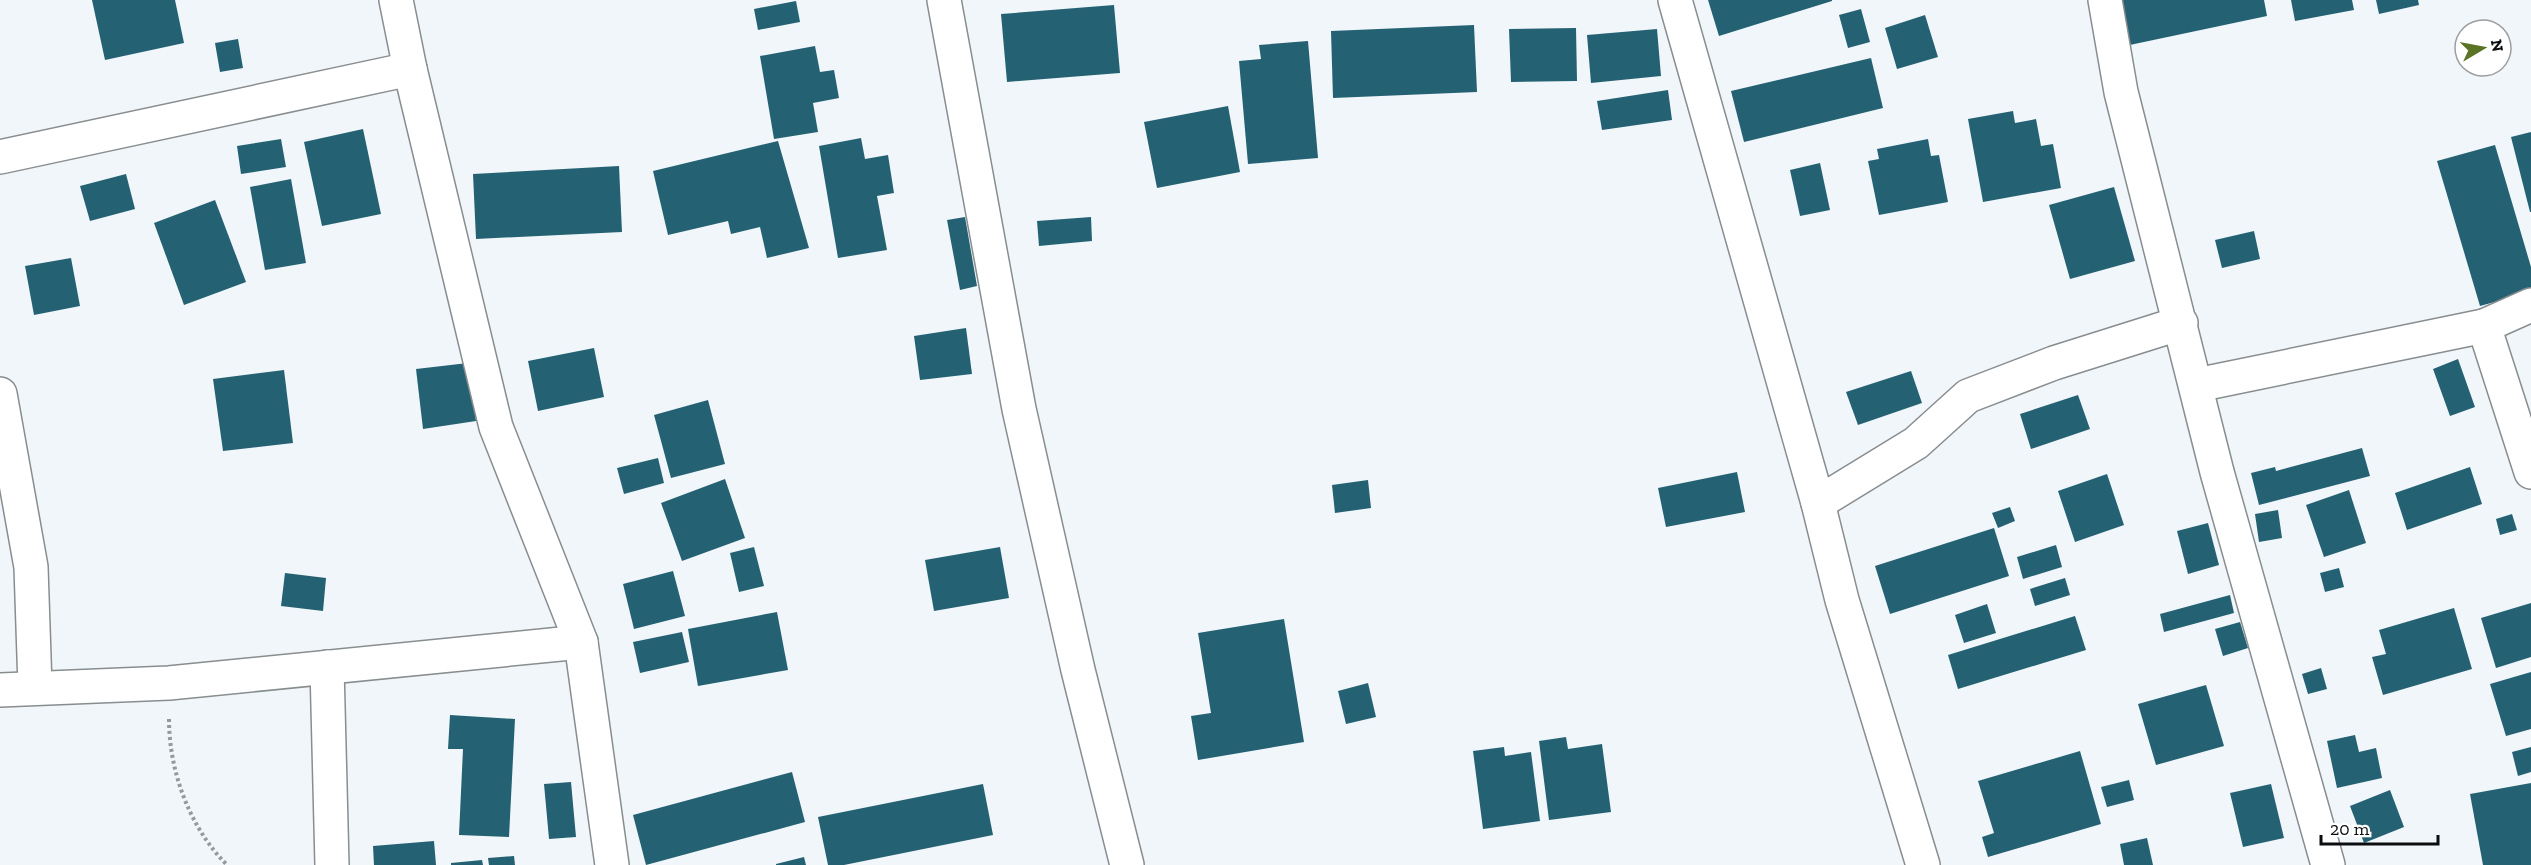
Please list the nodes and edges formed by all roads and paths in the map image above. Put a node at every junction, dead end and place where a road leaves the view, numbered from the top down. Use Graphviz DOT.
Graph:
graph roads {
  1 [pos="396,0"];
  2 [pos="944,0"];
  3 [pos="1675,0"];
  4 [pos="2104,0"];
  5 [pos="410,69"];
  6 [pos="0,157"];
  7 [pos="2531,305"];
  8 [pos="2181,323"];
  9 [pos="2484,326"];
  10 [pos="2197,385"];
  11 [pos="0,394"];
  12 [pos="2531,472"];
  13 [pos="1818,503"];
  14 [pos="581,642"];
  15 [pos="327,667"];
  16 [pos="169,683"];
  17 [pos="35,687"];
  18 [pos="0,690"];
  19 [pos="227,865"];
  20 [pos="332,865"];
  21 [pos="612,865"];
  22 [pos="1126,865"];
  23 [pos="1923,865"];
  24 [pos="2328,865"];
  1 -- 5 [label="street"];
  2 -- 22 [label="street"];
  3 -- 13 [label="street"];
  4 -- 8 [label="street"];
  5 -- 6 [label="street"];
  5 -- 14 [label="street"];
  7 -- 9 [label="street"];
  8 -- 10 [label="street"];
  8 -- 13 [label="street"];
  9 -- 10 [label="street"];
  9 -- 12 [label="street"];
  10 -- 24 [label="street"];
  11 -- 17 [label="street"];
  13 -- 23 [label="street"];
  14 -- 15 [label="street"];
  14 -- 21 [label="street"];
  15 -- 16 [label="street"];
  15 -- 20 [label="street"];
  16 -- 17 [label="street"];
  16 -- 19 [label="path"];
  17 -- 18 [label="street"];
}
